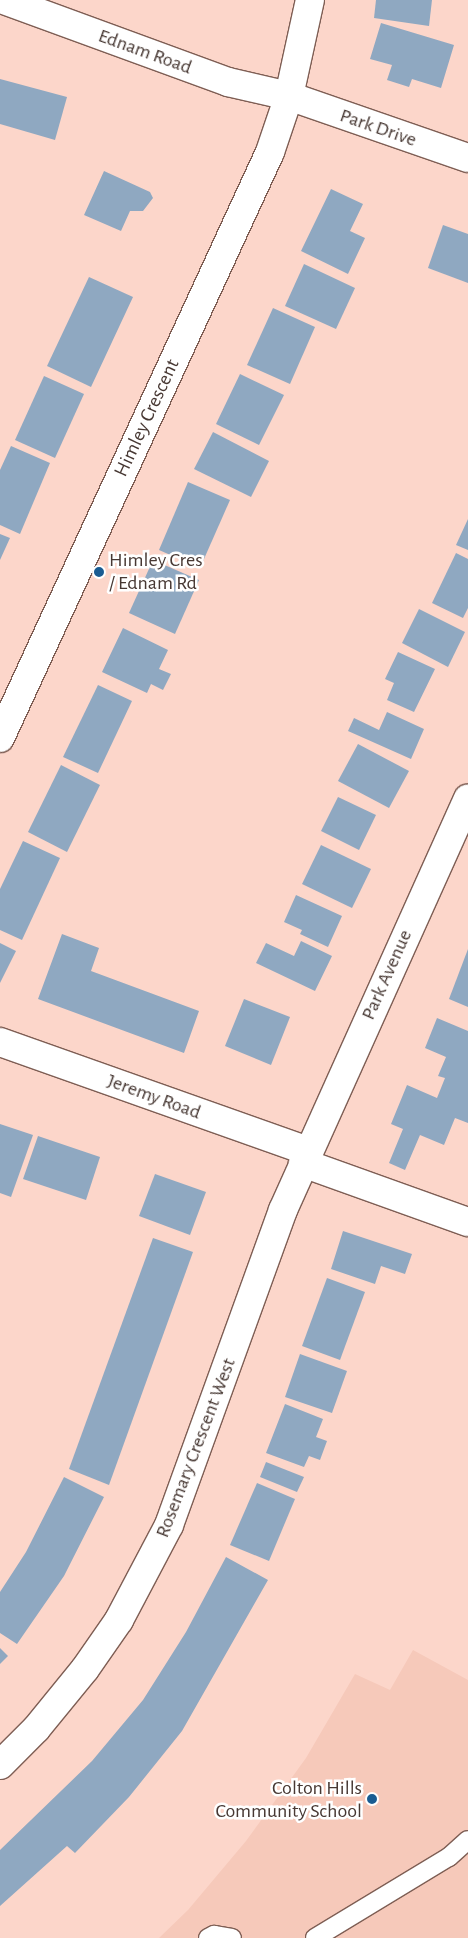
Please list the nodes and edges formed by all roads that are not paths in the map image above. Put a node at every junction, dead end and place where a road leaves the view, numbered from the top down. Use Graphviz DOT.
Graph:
graph roads {
  1 [pos="4,0"];
  2 [pos="310,0"];
  3 [pos="289,96"];
  4 [pos="468,158"];
  5 [pos="0,738"];
  6 [pos="468,799"];
  7 [pos="0,1042"];
  8 [pos="305,1157"];
  9 [pos="468,1222"];
  10 [pos="0,1765"];
  11 [pos="468,1840"];
  12 [pos="208,1938"];
  13 [pos="232,1938"];
  14 [pos="315,1938"];
  1 -- 3 [label="street, Ednam Road"];
  2 -- 3 [label="street, Himley Crescent"];
  3 -- 4 [label="street, Park Drive"];
  3 -- 5 [label="street, Himley Crescent"];
  6 -- 8 [label="street, Park Avenue"];
  7 -- 8 [label="street, Jeremy Road"];
  8 -- 9 [label="street, Jeremy Road"];
  8 -- 10 [label="street, Rosemary Crescent West"];
  11 -- 14 [label="lane"];
  12 -- 13 [label="lane"];
}
